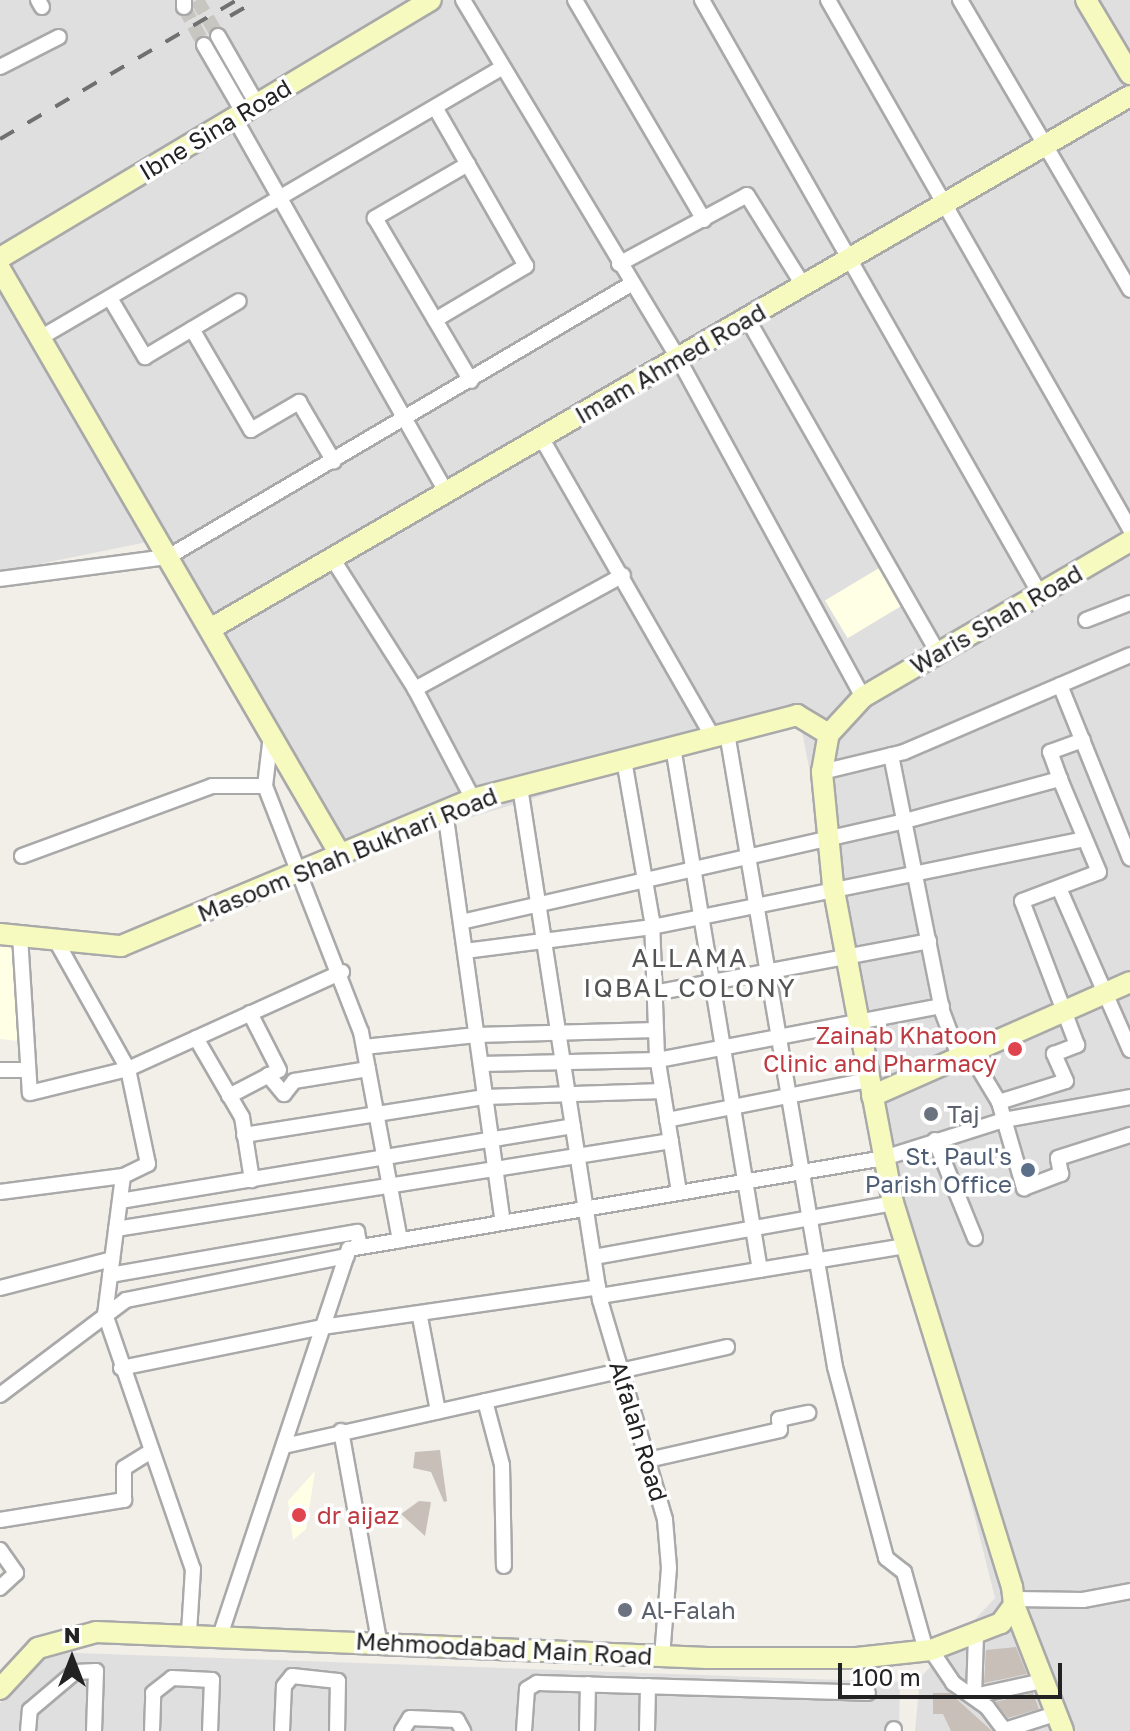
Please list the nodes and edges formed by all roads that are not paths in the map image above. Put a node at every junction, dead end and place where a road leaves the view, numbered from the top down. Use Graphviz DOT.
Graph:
graph roads {
  1 [pos="431,0"];
  2 [pos="463,0"];
  3 [pos="575,0"];
  4 [pos="702,0"];
  5 [pos="828,0"];
  6 [pos="960,0"];
  7 [pos="1086,0"];
  8 [pos="218,36"];
  9 [pos="59,37"];
  10 [pos="204,45"];
  11 [pos="0,67"];
  12 [pos="503,67"];
  13 [pos="1130,74"];
  14 [pos="1130,96"];
  15 [pos="435,107"];
  16 [pos="245,111"];
  17 [pos="1047,145"];
  18 [pos="468,164"];
  19 [pos="281,200"];
  20 [pos="946,203"];
  21 [pos="704,220"];
  22 [pos="852,257"];
  23 [pos="0,258"];
  24 [pos="619,264"];
  25 [pos="0,269"];
  26 [pos="631,284"];
  27 [pos="803,285"];
  28 [pos="1130,290"];
  29 [pos="110,298"];
  30 [pos="239,301"];
  31 [pos="747,318"];
  32 [pos="435,320"];
  33 [pos="192,329"];
  34 [pos="40,338"];
  35 [pos="678,358"];
  36 [pos="471,381"];
  37 [pos="406,421"];
  38 [pos="541,437"];
  39 [pos="334,462"];
  40 [pos="446,492"];
  41 [pos="1130,529"];
  42 [pos="1130,541"];
  43 [pos="168,557"];
  44 [pos="332,558"];
  45 [pos="2,575"];
  46 [pos="623,575"];
  47 [pos="1040,594"];
  48 [pos="1130,603"];
  49 [pos="1086,620"];
  50 [pos="210,629"];
  51 [pos="938,653"];
  52 [pos="1130,655"];
  53 [pos="1060,685"];
  54 [pos="415,689"];
  55 [pos="863,697"];
  56 [pos="829,734"];
  57 [pos="271,735"];
  58 [pos="720,735"];
  59 [pos="1083,740"];
  60 [pos="673,747"];
  61 [pos="891,755"];
  62 [pos="624,760"];
  63 [pos="822,772"];
  64 [pos="1060,779"];
  65 [pos="265,786"];
  66 [pos="520,787"];
  67 [pos="473,799"];
  68 [pos="445,811"];
  69 [pos="905,821"];
  70 [pos="828,839"];
  71 [pos="1083,839"];
  72 [pos="22,856"];
  73 [pos="341,856"];
  74 [pos="748,858"];
  75 [pos="1130,858"];
  76 [pos="693,871"];
  77 [pos="301,872"];
  78 [pos="916,874"];
  79 [pos="645,881"];
  80 [pos="1059,888"];
  81 [pos="834,890"];
  82 [pos="539,905"];
  83 [pos="756,905"];
  84 [pos="701,916"];
  85 [pos="461,922"];
  86 [pos="652,927"];
  87 [pos="10,935"];
  88 [pos="55,939"];
  89 [pos="929,941"];
  90 [pos="545,943"];
  91 [pos="465,951"];
  92 [pos="847,957"];
  93 [pos="342,972"];
  94 [pos="767,972"];
  95 [pos="711,982"];
  96 [pos="1130,982"];
  97 [pos="654,993"];
  98 [pos="1105,993"];
  99 [pos="942,1006"];
  100 [pos="1065,1010"];
  101 [pos="250,1013"];
  102 [pos="859,1023"];
  103 [pos="656,1030"];
  104 [pos="558,1031"];
  105 [pos="476,1035"];
  106 [pos="196,1038"];
  107 [pos="779,1038"];
  108 [pos="364,1047"];
  109 [pos="722,1048"];
  110 [pos="1130,1050"];
  111 [pos="965,1057"];
  112 [pos="658,1060"];
  113 [pos="563,1061"];
  114 [pos="481,1064"];
  115 [pos="128,1069"];
  116 [pos="368,1069"];
  117 [pos="0,1070"];
  118 [pos="28,1070"];
  119 [pos="268,1075"];
  120 [pos="870,1088"];
  121 [pos="663,1091"];
  122 [pos="568,1094"];
  123 [pos="229,1096"];
  124 [pos="788,1096"];
  125 [pos="485,1097"];
  126 [pos="1130,1097"];
  127 [pos="999,1102"];
  128 [pos="732,1107"];
  129 [pos="376,1113"];
  130 [pos="667,1120"];
  131 [pos="1004,1120"];
  132 [pos="573,1126"];
  133 [pos="244,1135"];
  134 [pos="1130,1135"];
  135 [pos="491,1139"];
  136 [pos="935,1140"];
  137 [pos="671,1141"];
  138 [pos="578,1155"];
  139 [pos="385,1157"];
  140 [pos="884,1158"];
  141 [pos="495,1165"];
  142 [pos="801,1172"];
  143 [pos="123,1176"];
  144 [pos="252,1180"];
  145 [pos="389,1182"];
  146 [pos="744,1182"];
  147 [pos="0,1192"];
  148 [pos="679,1192"];
  149 [pos="120,1201"];
  150 [pos="893,1203"];
  151 [pos="586,1208"];
  152 [pos="811,1220"];
  153 [pos="503,1222"];
  154 [pos="116,1229"];
  155 [pos="753,1230"];
  156 [pos="975,1238"];
  157 [pos="400,1240"];
  158 [pos="907,1246"];
  159 [pos="360,1247"];
  160 [pos="347,1256"];
  161 [pos="594,1257"];
  162 [pos="112,1259"];
  163 [pos="819,1260"];
  164 [pos="760,1270"];
  165 [pos="110,1275"];
  166 [pos="0,1288"];
  167 [pos="599,1292"];
  168 [pos="105,1314"];
  169 [pos="420,1317"];
  170 [pos="322,1327"];
  171 [pos="727,1347"];
  172 [pos="121,1368"];
  173 [pos="621,1373"];
  174 [pos="0,1395"];
  175 [pos="485,1401"];
  176 [pos="438,1411"];
  177 [pos="808,1413"];
  178 [pos="341,1431"];
  179 [pos="284,1446"];
  180 [pos="150,1452"];
  181 [pos="648,1460"];
  182 [pos="0,1520"];
  183 [pos="0,1550"];
  184 [pos="504,1566"];
  185 [pos="0,1588"];
  186 [pos="1130,1591"];
  187 [pos="1014,1602"];
  188 [pos="189,1632"];
  189 [pos="221,1633"];
  190 [pos="976,1634"];
  191 [pos="379,1641"];
  192 [pos="928,1650"];
  193 [pos="662,1656"];
  194 [pos="1042,1681"];
  195 [pos="588,1684"];
  196 [pos="648,1686"];
  197 [pos="0,1689"];
  198 [pos="868,1693"];
  199 [pos="974,1696"];
  200 [pos="1059,1722"];
  201 [pos="28,1731"];
  202 [pos="94,1731"];
  203 [pos="152,1731"];
  204 [pos="210,1731"];
  205 [pos="282,1731"];
  206 [pos="337,1731"];
  207 [pos="402,1731"];
  208 [pos="463,1731"];
  209 [pos="524,1731"];
  210 [pos="587,1731"];
  211 [pos="647,1731"];
  212 [pos="1005,1731"];
  1 -- 16 [label="street, Ibne Sina Road"];
  2 -- 12 [label="street"];
  3 -- 21 [label="street"];
  4 -- 22 [label="street"];
  5 -- 20 [label="street"];
  6 -- 17 [label="street"];
  7 -- 13 [label="street"];
  8 -- 16 [label="street"];
  9 -- 11 [label="street"];
  10 -- 16 [label="street"];
  12 -- 15 [label="street"];
  12 -- 24 [label="street"];
  14 -- 17 [label="street, Imam Ahmed Road"];
  15 -- 18 [label="street"];
  15 -- 19 [label="street"];
  16 -- 19 [label="street"];
  16 -- 23 [label="street, Ibne Sina Road"];
  17 -- 20 [label="street, Imam Ahmed Road"];
  17 -- 28 [label="street"];
  18 -- 32 [label="street"];
  18 -- 32 [label="street"];
  19 -- 29 [label="street"];
  19 -- 37 [label="street"];
  20 -- 22 [label="street, Imam Ahmed Road"];
  20 -- 41 [label="street"];
  21 -- 24 [label="street"];
  21 -- 27 [label="street"];
  22 -- 27 [label="street, Imam Ahmed Road"];
  22 -- 47 [label="street"];
  24 -- 26 [label="street"];
  25 -- 34 [label="street"];
  26 -- 35 [label="street"];
  26 -- 36 [label="street"];
  27 -- 31 [label="street, Imam Ahmed Road"];
  29 -- 33 [label="street"];
  29 -- 34 [label="street"];
  30 -- 33 [label="street"];
  31 -- 35 [label="street, Imam Ahmed Road"];
  31 -- 51 [label="street"];
  32 -- 36 [label="street"];
  33 -- 39 [label="street"];
  34 -- 43 [label="street"];
  35 -- 38 [label="street, Imam Ahmed Road"];
  35 -- 55 [label="street"];
  36 -- 37 [label="street"];
  37 -- 39 [label="street"];
  37 -- 40 [label="street"];
  38 -- 40 [label="street, Imam Ahmed Road"];
  38 -- 46 [label="street"];
  39 -- 43 [label="street"];
  40 -- 44 [label="street, Imam Ahmed Road"];
  42 -- 47 [label="street, Waris Shah Road"];
  43 -- 45 [label="street"];
  43 -- 50 [label="street"];
  44 -- 50 [label="street, Imam Ahmed Road"];
  44 -- 54 [label="street"];
  46 -- 54 [label="street"];
  46 -- 58 [label="street"];
  47 -- 51 [label="street, Waris Shah Road"];
  48 -- 49 [label="street"];
  50 -- 57 [label="street"];
  51 -- 55 [label="street, Waris Shah Road"];
  52 -- 53 [label="street"];
  53 -- 59 [label="street"];
  53 -- 61 [label="street"];
  54 -- 67 [label="street"];
  55 -- 56 [label="street"];
  56 -- 58 [label="street, Masoom Shah Bukhari Road"];
  56 -- 63 [label="street"];
  57 -- 65 [label="street"];
  57 -- 73 [label="street"];
  58 -- 60 [label="street, Masoom Shah Bukhari Road"];
  58 -- 74 [label="street"];
  59 -- 64 [label="street"];
  59 -- 75 [label="street"];
  60 -- 62 [label="street, Masoom Shah Bukhari Road"];
  60 -- 76 [label="street"];
  61 -- 63 [label="street"];
  61 -- 69 [label="street"];
  62 -- 66 [label="street, Masoom Shah Bukhari Road"];
  62 -- 79 [label="street"];
  63 -- 70 [label="street"];
  64 -- 69 [label="street"];
  64 -- 71 [label="street"];
  65 -- 72 [label="street"];
  65 -- 77 [label="street"];
  66 -- 67 [label="street, Masoom Shah Bukhari Road"];
  66 -- 82 [label="street, Alfalah Road"];
  67 -- 68 [label="street, Masoom Shah Bukhari Road"];
  68 -- 73 [label="street, Masoom Shah Bukhari Road"];
  68 -- 85 [label="street"];
  69 -- 70 [label="street"];
  69 -- 78 [label="street"];
  70 -- 74 [label="street"];
  70 -- 81 [label="street"];
  71 -- 78 [label="street"];
  71 -- 80 [label="street"];
  73 -- 77 [label="street, Masoom Shah Bukhari Road"];
  74 -- 76 [label="street"];
  74 -- 83 [label="street"];
  76 -- 79 [label="street"];
  76 -- 84 [label="street"];
  77 -- 88 [label="street, Masoom Shah Bukhari Road"];
  77 -- 93 [label="street"];
  78 -- 81 [label="street"];
  78 -- 89 [label="street"];
  79 -- 82 [label="street"];
  79 -- 86 [label="street"];
  80 -- 98 [label="street"];
  80 -- 100 [label="street"];
  81 -- 83 [label="street"];
  81 -- 92 [label="street"];
  82 -- 85 [label="street"];
  82 -- 90 [label="street, Alfalah Road"];
  83 -- 84 [label="street"];
  83 -- 94 [label="street"];
  84 -- 86 [label="street"];
  84 -- 95 [label="street"];
  85 -- 91 [label="street"];
  86 -- 90 [label="street"];
  86 -- 97 [label="street"];
  87 -- 88 [label="street, Masoom Shah Bukhari Road"];
  87 -- 118 [label="street"];
  88 -- 115 [label="street"];
  89 -- 92 [label="street"];
  89 -- 99 [label="street"];
  90 -- 91 [label="street"];
  90 -- 104 [label="street, Alfalah Road"];
  91 -- 105 [label="street"];
  92 -- 94 [label="street"];
  92 -- 102 [label="street"];
  93 -- 101 [label="street"];
  93 -- 108 [label="street"];
  94 -- 95 [label="street"];
  94 -- 107 [label="street"];
  95 -- 97 [label="street"];
  95 -- 109 [label="street"];
  96 -- 98 [label="street"];
  97 -- 103 [label="street"];
  98 -- 100 [label="street"];
  98 -- 110 [label="street"];
  99 -- 102 [label="street"];
  99 -- 111 [label="street"];
  100 -- 111 [label="street"];
  100 -- 127 [label="street"];
  101 -- 106 [label="street"];
  101 -- 119 [label="street"];
  102 -- 107 [label="street"];
  102 -- 120 [label="street"];
  103 -- 104 [label="street"];
  103 -- 112 [label="street"];
  104 -- 105 [label="street"];
  104 -- 113 [label="street, Alfalah Road"];
  105 -- 108 [label="street"];
  105 -- 114 [label="street"];
  106 -- 115 [label="street"];
  106 -- 123 [label="street"];
  107 -- 109 [label="street"];
  107 -- 124 [label="street"];
  108 -- 116 [label="street"];
  109 -- 112 [label="street"];
  109 -- 128 [label="street"];
  111 -- 120 [label="street"];
  111 -- 127 [label="street"];
  112 -- 113 [label="street"];
  112 -- 121 [label="street"];
  113 -- 114 [label="street"];
  113 -- 122 [label="street, Alfalah Road"];
  114 -- 125 [label="street"];
  115 -- 118 [label="street"];
  115 -- 143 [label="street"];
  116 -- 119 [label="street"];
  116 -- 129 [label="street"];
  117 -- 118 [label="street"];
  119 -- 123 [label="street"];
  120 -- 124 [label="street"];
  120 -- 140 [label="street"];
  121 -- 122 [label="street"];
  121 -- 130 [label="street"];
  122 -- 125 [label="street"];
  122 -- 132 [label="street, Alfalah Road"];
  123 -- 133 [label="street"];
  124 -- 128 [label="street"];
  124 -- 142 [label="street"];
  125 -- 129 [label="street"];
  125 -- 135 [label="street"];
  126 -- 131 [label="street"];
  127 -- 131 [label="street"];
  128 -- 130 [label="street"];
  128 -- 146 [label="street"];
  129 -- 133 [label="street"];
  129 -- 139 [label="street"];
  130 -- 137 [label="street"];
  131 -- 134 [label="street"];
  131 -- 136 [label="street"];
  132 -- 135 [label="street"];
  132 -- 138 [label="street, Alfalah Road"];
  133 -- 144 [label="street"];
  135 -- 139 [label="street"];
  135 -- 141 [label="street"];
  136 -- 140 [label="street"];
  136 -- 156 [label="street"];
  137 -- 138 [label="street"];
  137 -- 148 [label="street"];
  138 -- 141 [label="street"];
  138 -- 151 [label="street, Alfalah Road"];
  139 -- 144 [label="street"];
  139 -- 145 [label="street"];
  140 -- 142 [label="street"];
  140 -- 150 [label="street"];
  141 -- 145 [label="street"];
  141 -- 153 [label="street"];
  142 -- 146 [label="street"];
  142 -- 152 [label="street"];
  143 -- 147 [label="street"];
  143 -- 149 [label="street"];
  144 -- 149 [label="street"];
  145 -- 154 [label="street"];
  145 -- 157 [label="street"];
  146 -- 148 [label="street"];
  146 -- 155 [label="street"];
  148 -- 151 [label="street"];
  149 -- 154 [label="street"];
  150 -- 152 [label="street"];
  150 -- 158 [label="street"];
  151 -- 153 [label="street"];
  151 -- 161 [label="street, Alfalah Road"];
  152 -- 155 [label="street"];
  152 -- 163 [label="street"];
  153 -- 157 [label="street"];
  154 -- 162 [label="street"];
  155 -- 161 [label="street"];
  155 -- 164 [label="street"];
  157 -- 159 [label="street"];
  158 -- 163 [label="street"];
  158 -- 187 [label="street"];
  159 -- 160 [label="street"];
  159 -- 165 [label="street"];
  160 -- 168 [label="street"];
  160 -- 170 [label="street"];
  161 -- 167 [label="street, Alfalah Road"];
  162 -- 165 [label="street"];
  162 -- 166 [label="street"];
  163 -- 164 [label="street"];
  163 -- 192 [label="street"];
  164 -- 167 [label="street"];
  165 -- 168 [label="street"];
  167 -- 169 [label="street"];
  167 -- 173 [label="street, Alfalah Road"];
  168 -- 172 [label="street"];
  168 -- 174 [label="street"];
  169 -- 170 [label="street"];
  169 -- 176 [label="street"];
  170 -- 172 [label="street"];
  170 -- 179 [label="street"];
  171 -- 173 [label="street"];
  172 -- 180 [label="street"];
  173 -- 175 [label="street"];
  173 -- 181 [label="street, Alfalah Road"];
  175 -- 176 [label="street"];
  175 -- 184 [label="street"];
  176 -- 178 [label="street"];
  177 -- 181 [label="street"];
  178 -- 179 [label="street"];
  178 -- 191 [label="street"];
  179 -- 189 [label="street"];
  180 -- 182 [label="street"];
  180 -- 188 [label="street"];
  181 -- 193 [label="street, Alfalah Road"];
  183 -- 185 [label="street"];
  186 -- 187 [label="street"];
  187 -- 190 [label="street, Mehmoodabad Main Road"];
  187 -- 194 [label="street"];
  188 -- 189 [label="street, Mehmoodabad Main Road"];
  188 -- 197 [label="street, Mehmoodabad Main Road"];
  189 -- 191 [label="street, Mehmoodabad Main Road"];
  190 -- 192 [label="street, Mehmoodabad Main Road"];
  190 -- 199 [label="street"];
  191 -- 193 [label="street, Mehmoodabad Main Road"];
  192 -- 193 [label="street, Mehmoodabad Main Road"];
  192 -- 199 [label="street"];
  194 -- 199 [label="street"];
  194 -- 200 [label="street"];
  195 -- 196 [label="street"];
  195 -- 209 [label="street"];
  195 -- 210 [label="street"];
  196 -- 198 [label="street"];
  196 -- 211 [label="street"];
  199 -- 212 [label="street"];
  200 -- 212 [label="street"];
  201 -- 202 [label="street"];
  203 -- 204 [label="street"];
  205 -- 206 [label="street"];
  207 -- 208 [label="street"];
}
